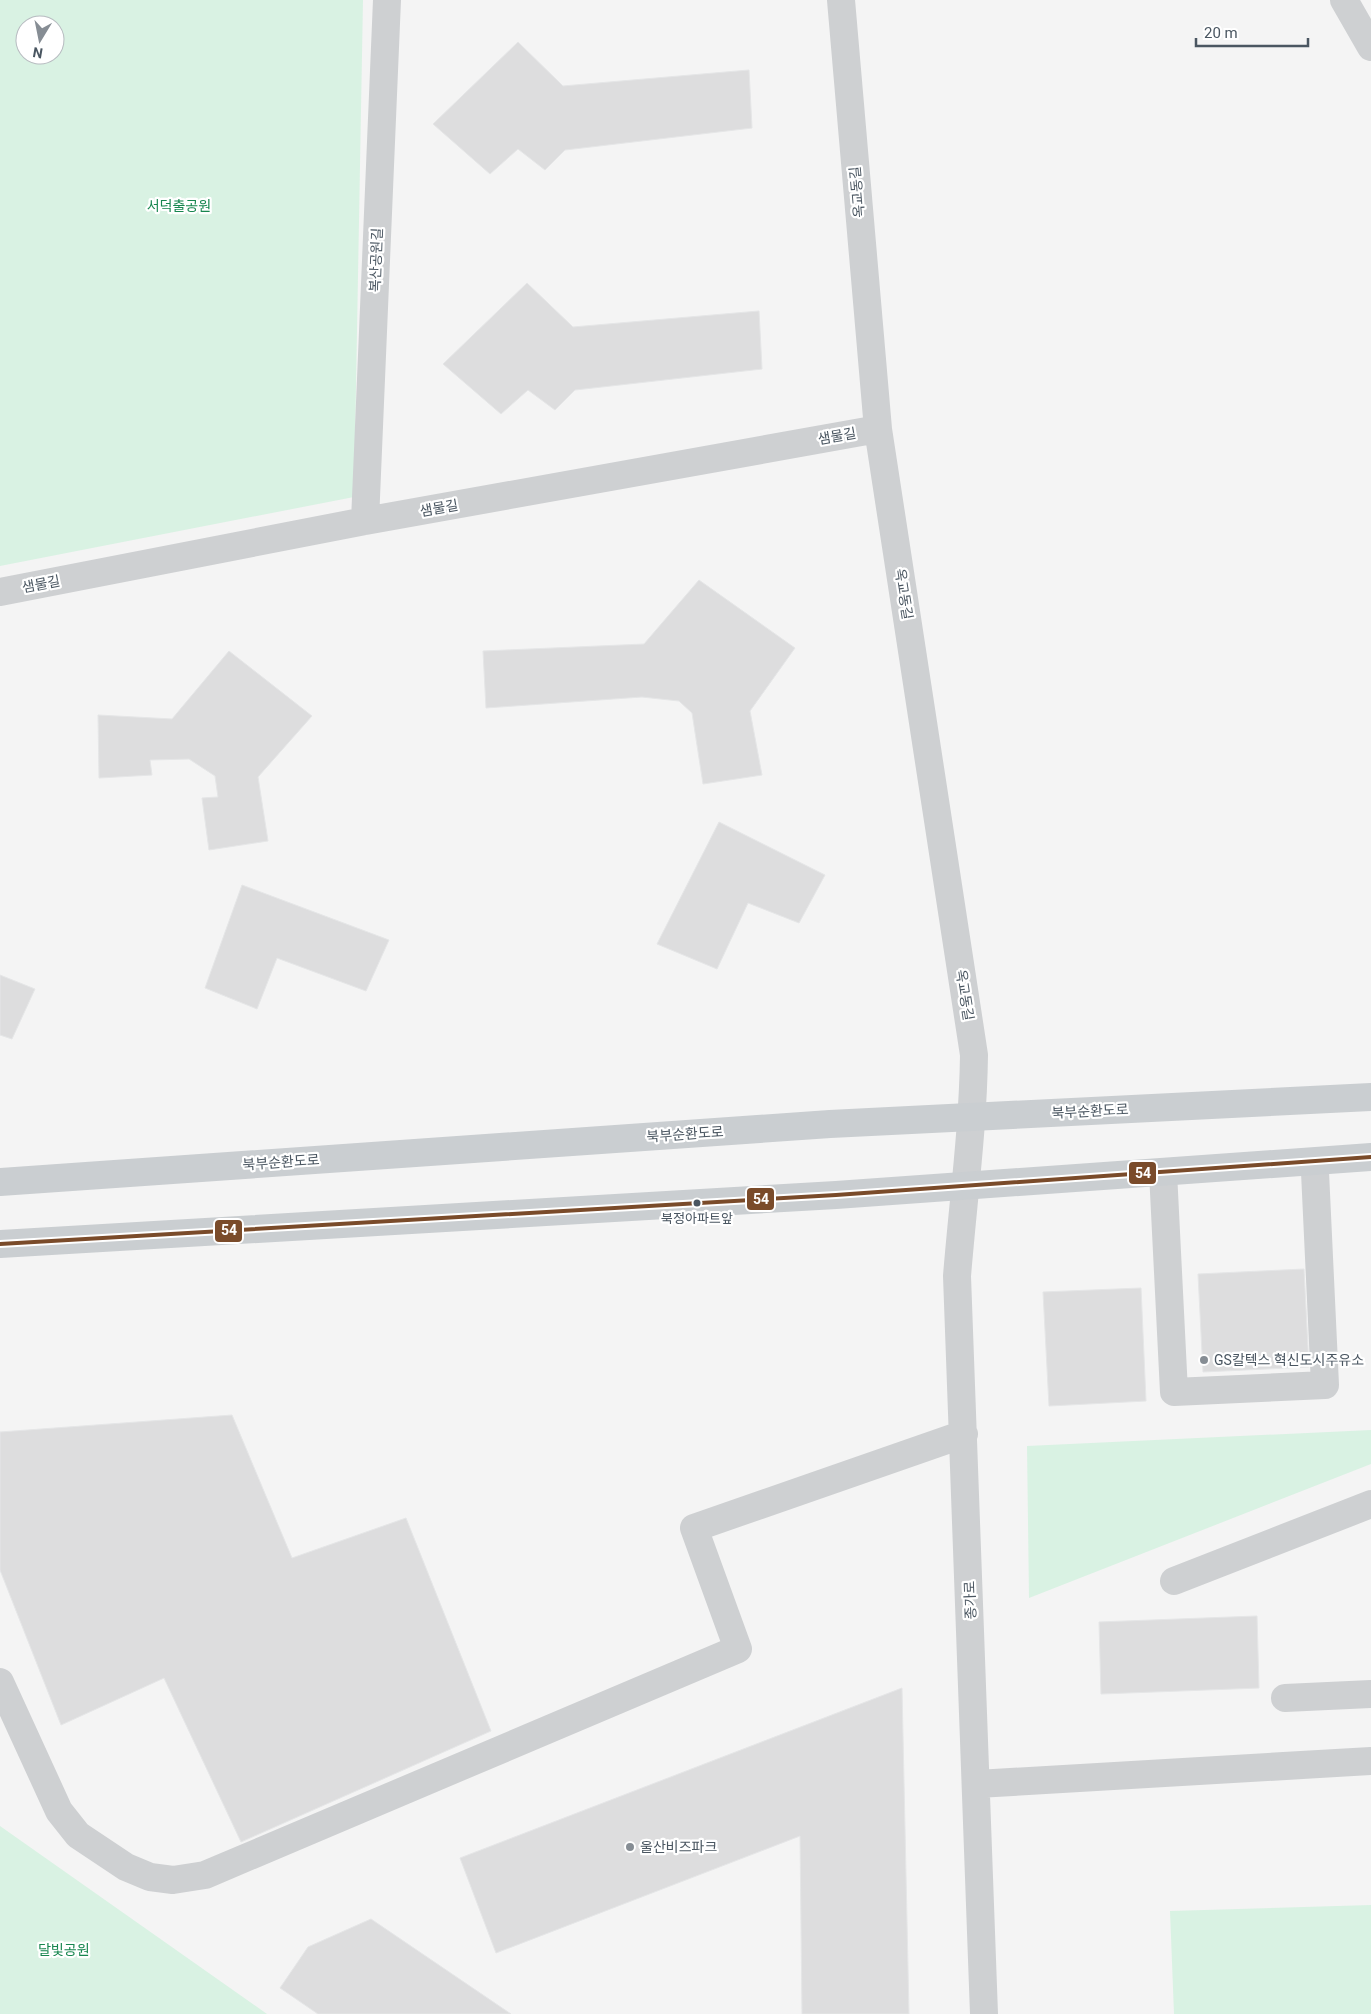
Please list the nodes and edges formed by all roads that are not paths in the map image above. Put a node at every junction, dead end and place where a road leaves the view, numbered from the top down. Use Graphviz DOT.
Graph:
graph roads {
  1 [pos="387,0"];
  2 [pos="840,0"];
  3 [pos="1344,0"];
  4 [pos="1371,46"];
  5 [pos="878,429"];
  6 [pos="366,521"];
  7 [pos="0,592"];
  8 [pos="1371,1078"];
  9 [pos="1371,1097"];
  10 [pos="1176,1106"];
  11 [pos="973,1117"];
  12 [pos="1371,1157"];
  13 [pos="1172,1172"];
  14 [pos="1315,1172"];
  15 [pos="1371,1172"];
  16 [pos="0,1182"];
  17 [pos="964,1186"];
  18 [pos="0,1244"];
  19 [pos="964,1434"];
  20 [pos="1371,1504"];
  21 [pos="1174,1581"];
  22 [pos="0,1682"];
  23 [pos="1371,1694"];
  24 [pos="1285,1698"];
  25 [pos="1371,1761"];
  26 [pos="977,1784"];
  27 [pos="984,2014"];
  1 -- 6 [label="street, 복산공원길"];
  2 -- 5 [label="street, 옥교동길"];
  3 -- 4 [label="street"];
  5 -- 6 [label="street, 샘물길"];
  5 -- 11 [label="street, 옥교동길"];
  6 -- 7 [label="street, 샘물길"];
  8 -- 10 [label="main road"];
  9 -- 10 [label="main road, 북부순환도로"];
  10 -- 11 [label="main road, 북부순환도로"];
  11 -- 16 [label="main road, 북부순환도로"];
  11 -- 17 [label="street, 옥교동길"];
  12 -- 13 [label="main road"];
  13 -- 14 [label="main road"];
  13 -- 14 [label="street"];
  13 -- 17 [label="main road"];
  14 -- 15 [label="main road"];
  17 -- 18 [label="main road"];
  17 -- 19 [label="street, 종가로"];
  19 -- 22 [label="street"];
  19 -- 26 [label="street, 종가로"];
  20 -- 21 [label="street"];
  23 -- 24 [label="street"];
  25 -- 26 [label="street"];
  26 -- 27 [label="street, 종가로"];
}
